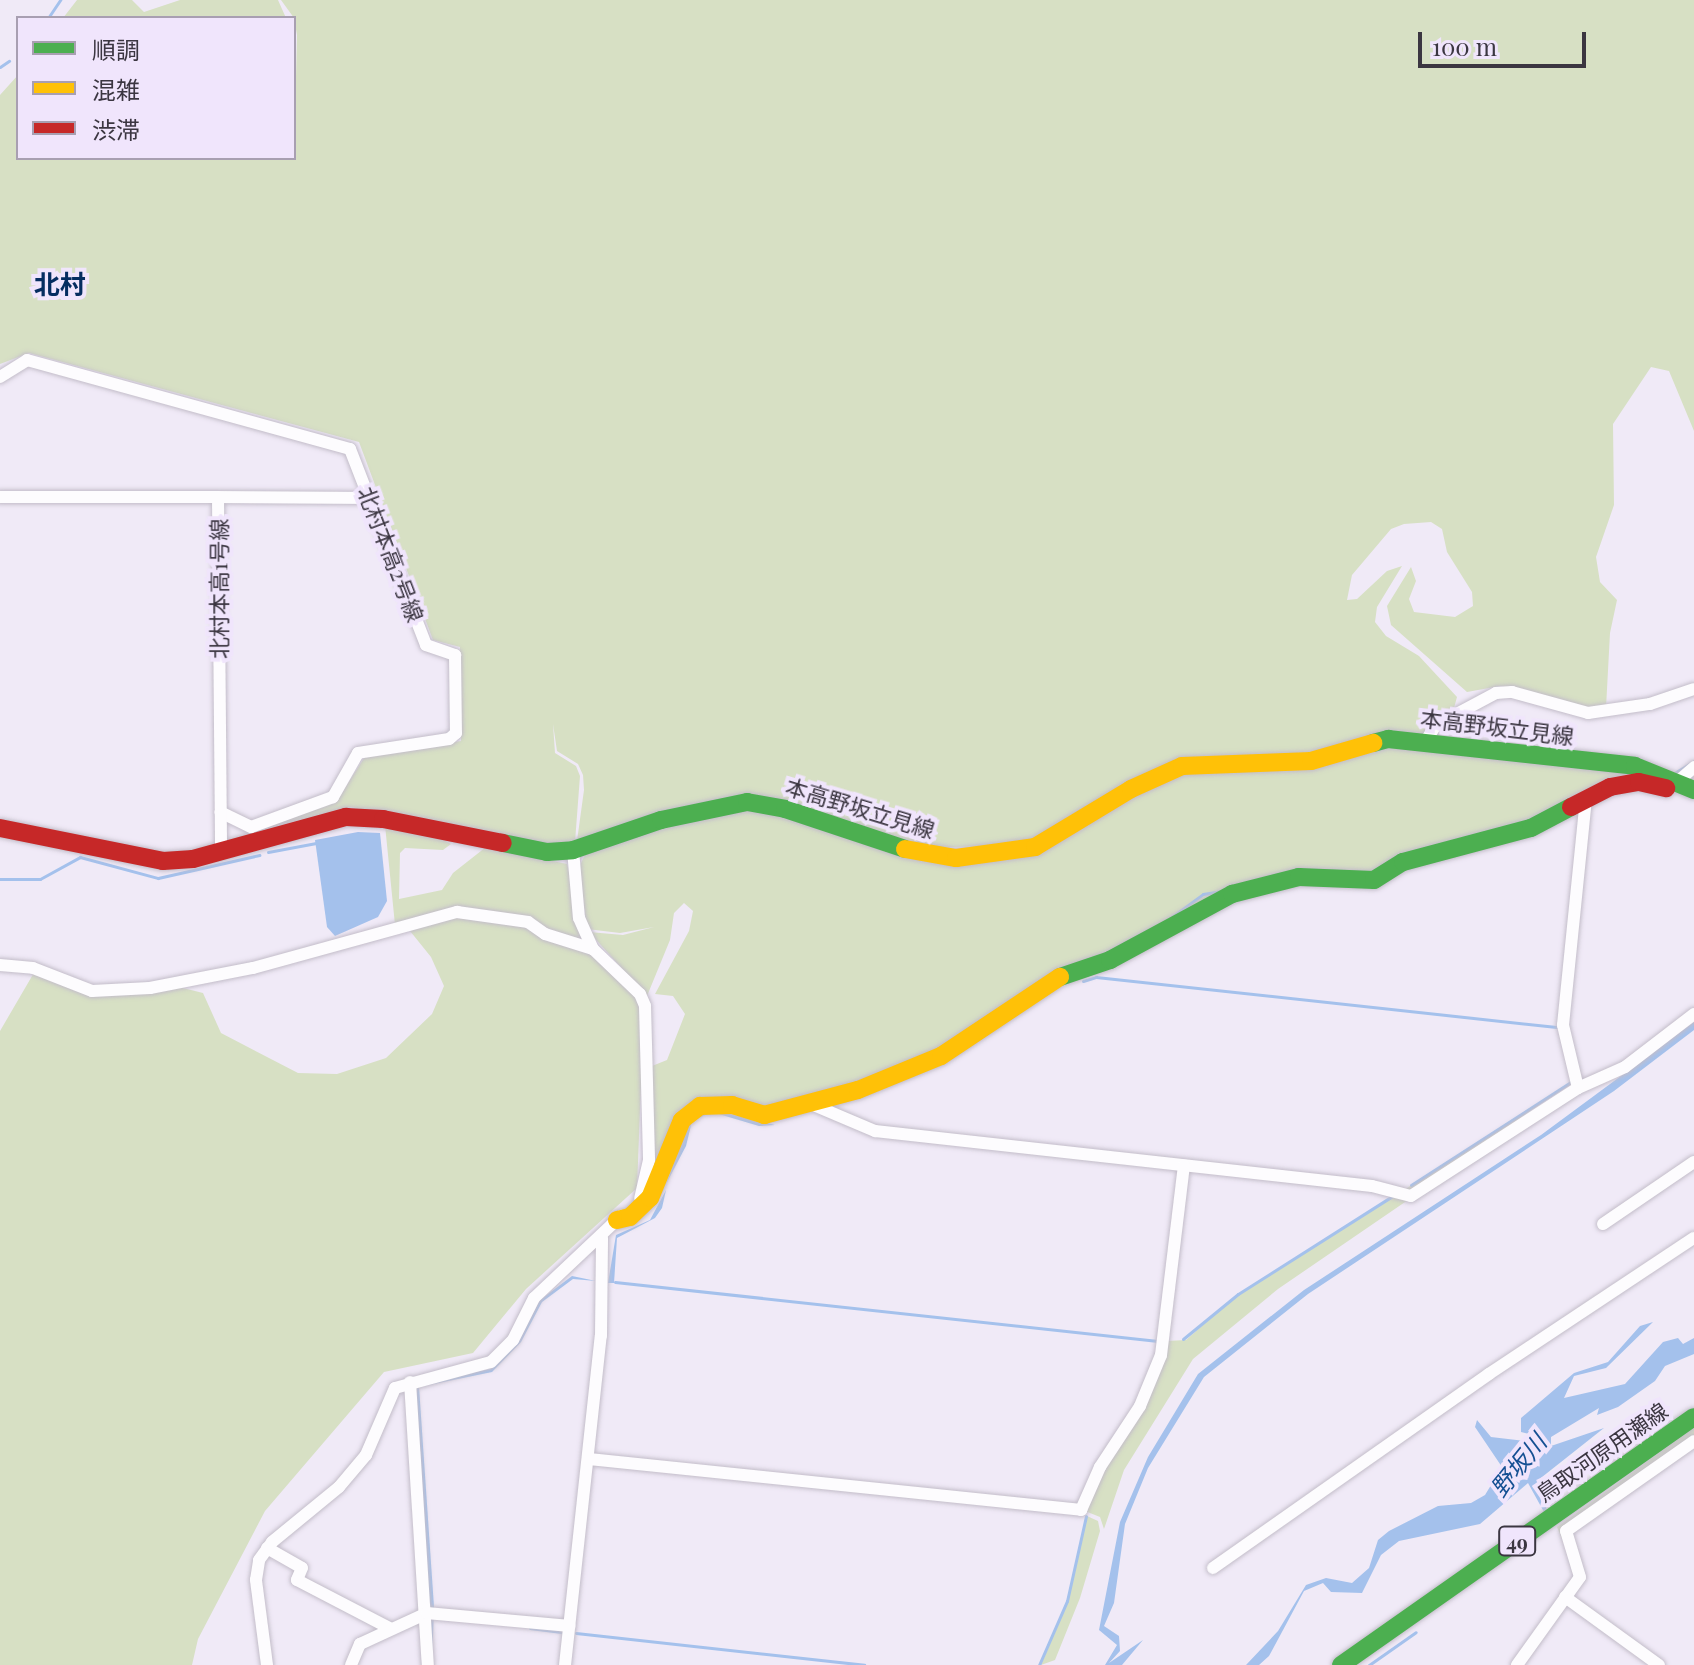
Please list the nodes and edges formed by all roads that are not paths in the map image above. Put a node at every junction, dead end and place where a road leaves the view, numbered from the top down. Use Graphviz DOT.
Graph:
graph roads {
  1 [pos="0,377"];
  2 [pos="0,497"];
  3 [pos="218,497"];
  4 [pos="369,498"];
  5 [pos="1694,689"];
  6 [pos="1425,742"];
  7 [pos="1694,767"];
  8 [pos="1686,786"];
  9 [pos="1586,799"];
  10 [pos="1694,800"];
  11 [pos="220,812"];
  12 [pos="0,828"];
  13 [pos="221,850"];
  14 [pos="573,850"];
  15 [pos="593,949"];
  16 [pos="0,965"];
  17 [pos="1694,1014"];
  18 [pos="1578,1088"];
  19 [pos="809,1103"];
  20 [pos="1694,1162"];
  21 [pos="1184,1165"];
  22 [pos="617,1220"];
  23 [pos="1603,1224"];
  24 [pos="602,1238"];
  25 [pos="1694,1238"];
  26 [pos="410,1382"];
  27 [pos="1694,1417"];
  28 [pos="1694,1441"];
  29 [pos="589,1459"];
  30 [pos="267,1548"];
  31 [pos="1213,1568"];
  32 [pos="1565,1597"];
  33 [pos="427,1613"];
  34 [pos="569,1626"];
  35 [pos="391,1629"];
  36 [pos="267,1665"];
  37 [pos="351,1665"];
  38 [pos="428,1665"];
  39 [pos="565,1665"];
  40 [pos="1341,1665"];
  41 [pos="1517,1665"];
  42 [pos="1659,1665"];
  1 -- 4 [label="street, 北村本高2号線"];
  2 -- 3 [label="street, 北村本高1号線"];
  3 -- 4 [label="street"];
  3 -- 11 [label="street, 北村本高1号線"];
  4 -- 11 [label="street, 北村本高2号線"];
  5 -- 6 [label="street"];
  6 -- 8 [label="street, 本高野坂立見線"];
  6 -- 14 [label="street, 本高野坂立見線"];
  7 -- 8 [label="street"];
  9 -- 10 [label="street"];
  9 -- 18 [label="street"];
  9 -- 19 [label="street"];
  11 -- 13 [label="street, 北村本高1号線"];
  12 -- 13 [label="street, 本高野坂立見線"];
  13 -- 14 [label="street, 本高野坂立見線"];
  14 -- 15 [label="street"];
  15 -- 16 [label="street"];
  15 -- 22 [label="street"];
  17 -- 18 [label="street"];
  18 -- 21 [label="street"];
  19 -- 21 [label="street"];
  19 -- 22 [label="street"];
  20 -- 23 [label="street"];
  21 -- 29 [label="street"];
  22 -- 24 [label="street"];
  24 -- 26 [label="street"];
  24 -- 29 [label="street"];
  25 -- 31 [label="street"];
  26 -- 30 [label="street"];
  26 -- 33 [label="street"];
  27 -- 40 [label="street, 鳥取河原用瀬線 / 49"];
  28 -- 32 [label="street"];
  29 -- 34 [label="street"];
  30 -- 35 [label="street"];
  30 -- 36 [label="street"];
  32 -- 41 [label="street"];
  32 -- 42 [label="street"];
  33 -- 34 [label="street"];
  33 -- 35 [label="street"];
  33 -- 38 [label="street"];
  34 -- 39 [label="street"];
  35 -- 37 [label="street"];
}
